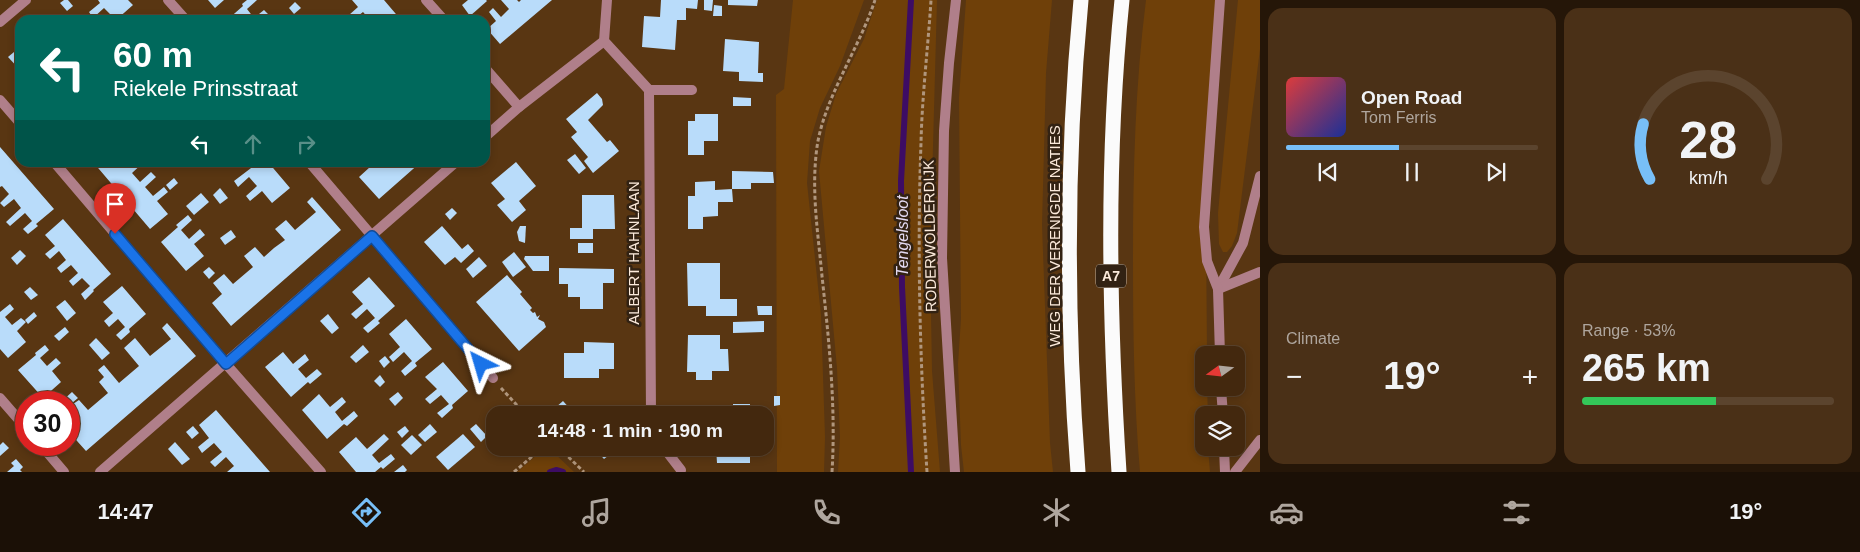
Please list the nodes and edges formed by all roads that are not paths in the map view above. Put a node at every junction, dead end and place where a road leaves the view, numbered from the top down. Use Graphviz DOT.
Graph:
graph roads {
  1 [pos="26,0"];
  2 [pos="168,0"];
  3 [pos="426,0"];
  4 [pos="607,0"];
  5 [pos="956,0"];
  6 [pos="1081,0"];
  7 [pos="1122,0"];
  8 [pos="1220,0"];
  9 [pos="182,15"];
  10 [pos="440,15"];
  11 [pos="0,22"];
  12 [pos="604,41"];
  13 [pos="490,74"];
  14 [pos="649,90"];
  15 [pos="692,90"];
  16 [pos="0,100"];
  17 [pos="519,107"];
  18 [pos="15,117"];
  19 [pos="490,133"];
  20 [pos="58,167"];
  21 [pos="313,167"];
  22 [pos="450,167"];
  23 [pos="1260,176"];
  24 [pos="372,236"];
  25 [pos="1260,272"];
  26 [pos="1218,289"];
  27 [pos="1220,346"];
  28 [pos="226,364"];
  29 [pos="493,378"];
  30 [pos="0,398"];
  31 [pos="651,406"];
  32 [pos="15,415"];
  33 [pos="1260,440"];
  34 [pos="50,456"];
  35 [pos="670,456"];
  36 [pos="1224,456"];
  37 [pos="681,470"];
  38 [pos="64,472"];
  39 [pos="100,472"];
  40 [pos="321,472"];
  41 [pos="955,472"];
  42 [pos="1078,472"];
  43 [pos="1119,472"];
  44 [pos="1225,472"];
  45 [pos="1235,472"];
  1 -- 11 [label="street"];
  2 -- 9 [label="street"];
  3 -- 10 [label="street"];
  4 -- 12 [label="street"];
  5 -- 41 [label="street, RODERWOLDERDIJK"];
  6 -- 42 [label="highway, WEG DER VERENIGDE NATIES"];
  7 -- 43 [label="highway, A7"];
  8 -- 26 [label="street"];
  12 -- 14 [label="street"];
  12 -- 17 [label="street"];
  13 -- 17 [label="street"];
  14 -- 15 [label="street"];
  14 -- 31 [label="street, ALBERT HAHNLAAN"];
  16 -- 18 [label="street"];
  17 -- 19 [label="street"];
  20 -- 28 [label="street"];
  21 -- 24 [label="street"];
  22 -- 24 [label="street"];
  23 -- 26 [label="street"];
  24 -- 28 [label="street"];
  24 -- 29 [label="street"];
  25 -- 26 [label="street"];
  26 -- 27 [label="street"];
  28 -- 39 [label="street"];
  28 -- 40 [label="street"];
  30 -- 32 [label="street"];
  33 -- 45 [label="street"];
  34 -- 38 [label="street"];
  35 -- 37 [label="street"];
  36 -- 44 [label="street"];
}
